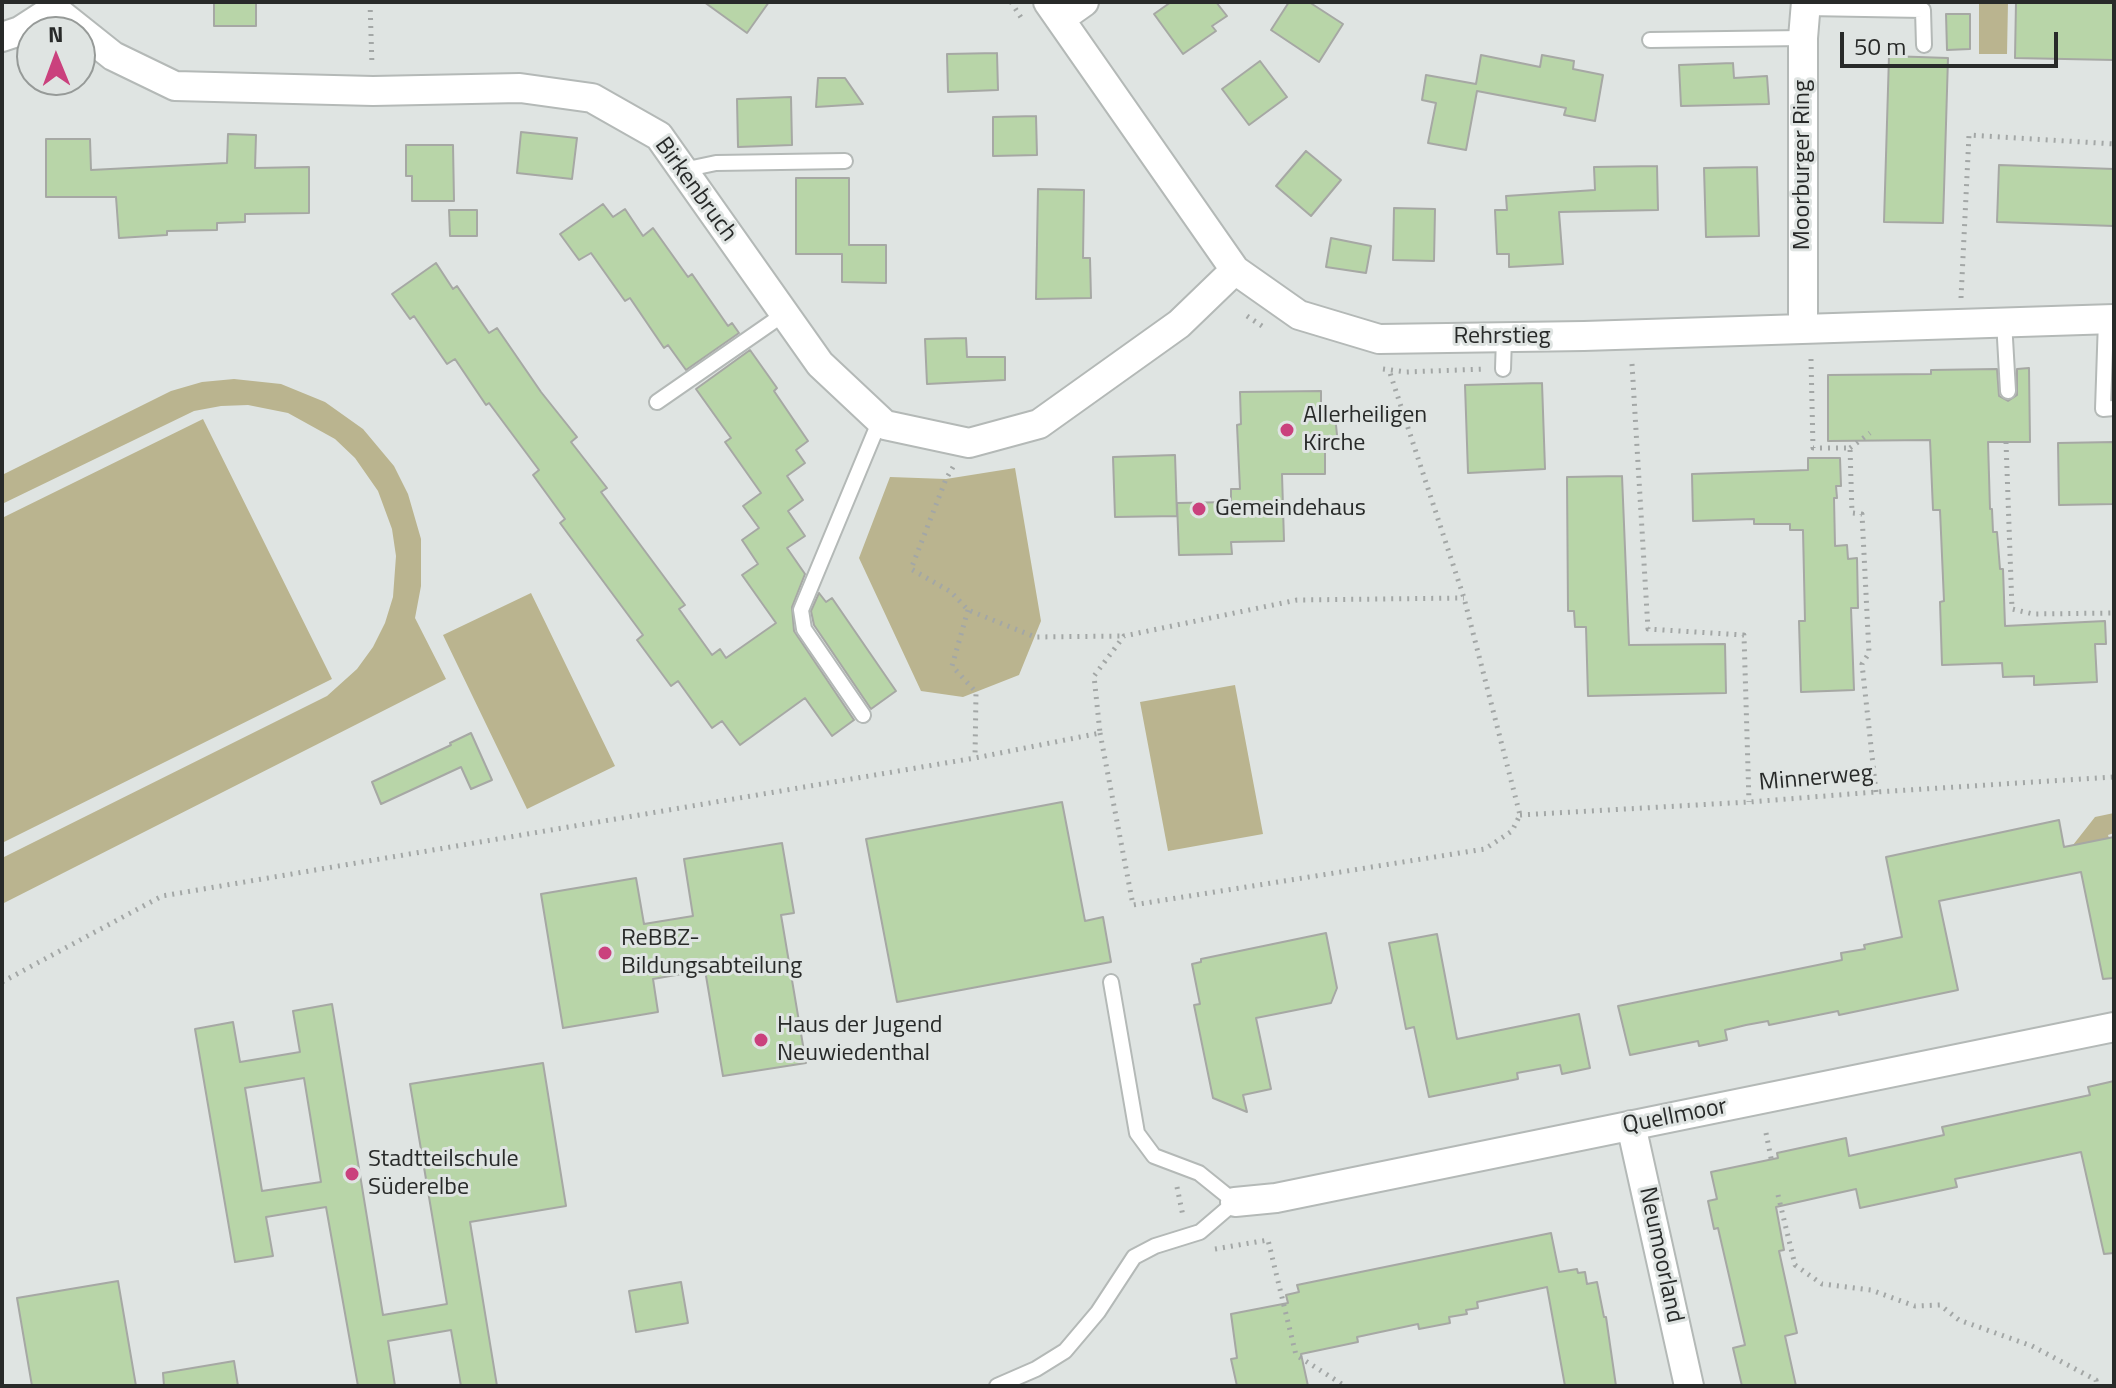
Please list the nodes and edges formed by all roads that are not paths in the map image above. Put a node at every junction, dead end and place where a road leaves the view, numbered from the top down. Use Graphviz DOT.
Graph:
graph roads {
  1 [pos="1084,2"];
  2 [pos="1806,5"];
  3 [pos="53,6"];
  4 [pos="1054,10"];
  5 [pos="2,37"];
  6 [pos="1803,38"];
  7 [pos="1650,40"];
  8 [pos="1924,45"];
  9 [pos="845,161"];
  10 [pos="683,170"];
  11 [pos="1235,270"];
  12 [pos="784,314"];
  13 [pos="2110,319"];
  14 [pos="2004,321"];
  15 [pos="1803,328"];
  16 [pos="1504,337"];
  17 [pos="1503,369"];
  18 [pos="2008,391"];
  19 [pos="2109,391"];
  20 [pos="657,402"];
  21 [pos="2114,408"];
  22 [pos="880,420"];
  23 [pos="863,715"];
  24 [pos="1111,982"];
  25 [pos="2114,1027"];
  26 [pos="1631,1125"];
  27 [pos="1235,1202"];
  28 [pos="997,1386"];
  29 [pos="1689,1386"];
  1 -- 4 [label="street"];
  2 -- 6 [label="street, Moorburger Ring"];
  2 -- 8 [label="lane"];
  3 -- 5 [label="street"];
  3 -- 10 [label="street, Birkenbruch"];
  4 -- 11 [label="street, Rehrstieg"];
  6 -- 7 [label="lane"];
  6 -- 15 [label="street, Moorburger Ring"];
  9 -- 10 [label="lane"];
  10 -- 12 [label="street, Birkenbruch"];
  11 -- 16 [label="street, Rehrstieg"];
  11 -- 22 [label="street, Birkenbruch"];
  12 -- 20 [label="lane"];
  12 -- 22 [label="street, Birkenbruch"];
  13 -- 14 [label="street, Rehrstieg"];
  13 -- 19 [label="lane"];
  14 -- 15 [label="street, Rehrstieg"];
  14 -- 18 [label="lane"];
  15 -- 16 [label="street, Rehrstieg"];
  16 -- 17 [label="lane"];
  19 -- 21 [label="lane"];
  22 -- 23 [label="lane"];
  24 -- 27 [label="lane"];
  25 -- 26 [label="street, Quellmoor"];
  26 -- 27 [label="street, Quellmoor"];
  26 -- 29 [label="street, Neumoorland"];
  27 -- 28 [label="lane"];
}
